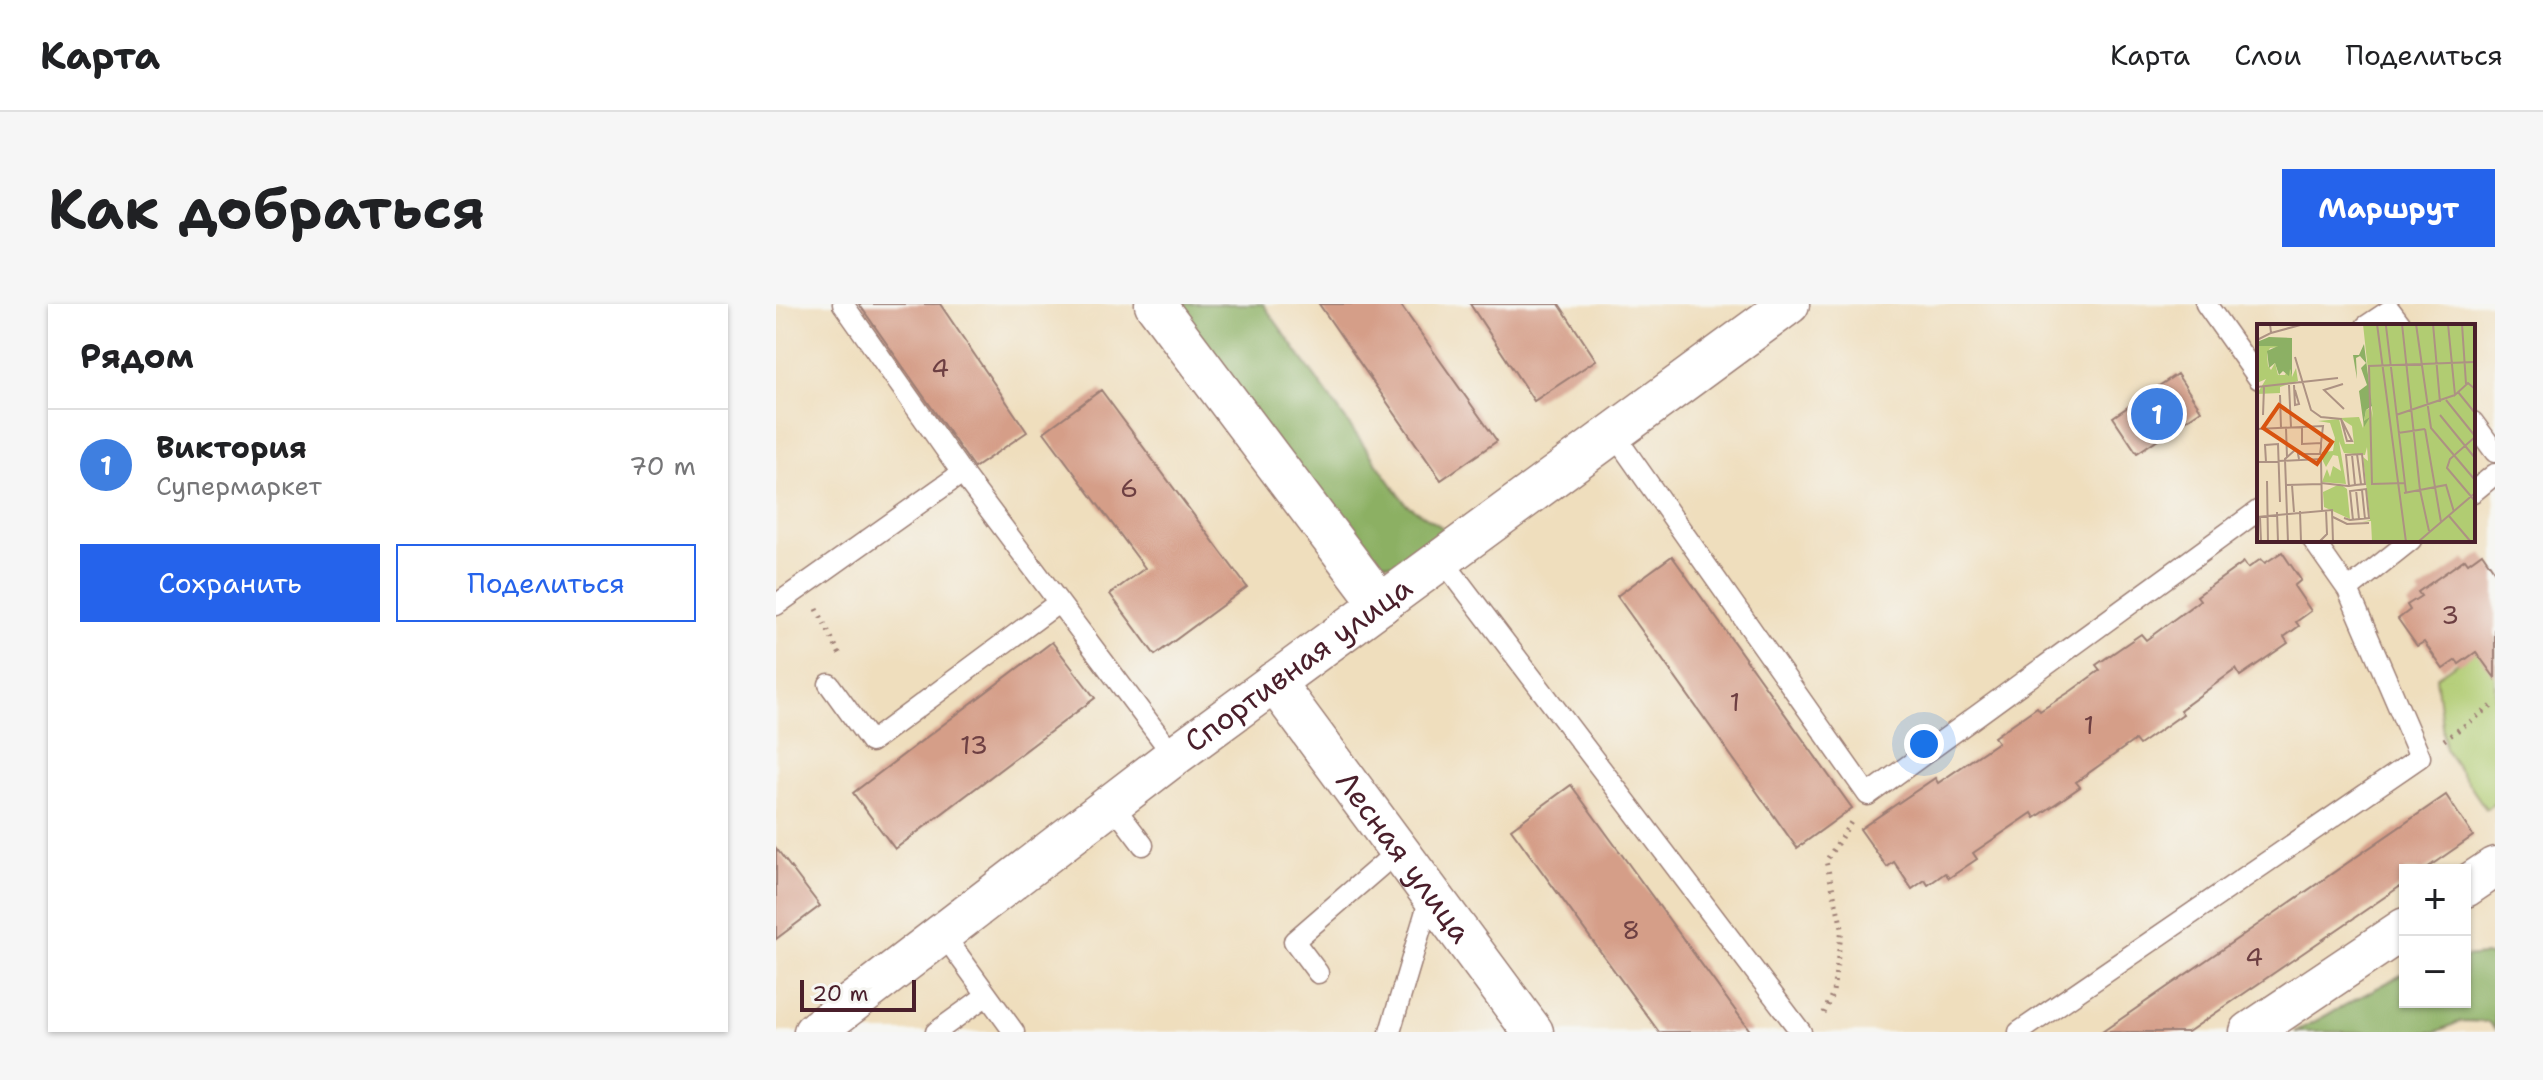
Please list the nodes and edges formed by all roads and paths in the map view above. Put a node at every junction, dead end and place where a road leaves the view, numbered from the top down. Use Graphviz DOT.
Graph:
graph roads {
  1 [pos="843,304"];
  2 [pos="1155,304"];
  3 [pos="1789,304"];
  4 [pos="2206,304"];
  5 [pos="2369,324"];
  6 [pos="2400,324"];
  7 [pos="2257,376"];
  8 [pos="2475,425"];
  9 [pos="1613,433"];
  10 [pos="2495,452"];
  11 [pos="962,473"];
  12 [pos="2495,474"];
  13 [pos="2475,490"];
  14 [pos="2257,511"];
  15 [pos="2314,542"];
  16 [pos="2408,542"];
  17 [pos="1441,558"];
  18 [pos="805,585"];
  19 [pos="2348,590"];
  20 [pos="1058,603"];
  21 [pos="1381,604"];
  22 [pos="776,605"];
  23 [pos="1274,682"];
  24 [pos="829,684"];
  25 [pos="2495,704"];
  26 [pos="1174,756"];
  27 [pos="2420,757"];
  28 [pos="1868,795"];
  29 [pos="1112,804"];
  30 [pos="1143,845"];
  31 [pos="1399,850"];
  32 [pos="2495,867"];
  33 [pos="2471,883"];
  34 [pos="1431,894"];
  35 [pos="2399,932"];
  36 [pos="943,934"];
  37 [pos="1318,973"];
  38 [pos="987,995"];
  39 [pos="1821,1019"];
  40 [pos="814,1032"];
  41 [pos="936,1032"];
  42 [pos="1014,1032"];
  43 [pos="1390,1032"];
  44 [pos="1533,1032"];
  45 [pos="1801,1032"];
  46 [pos="2019,1032"];
  47 [pos="2250,1032"];
  1 -- 11 [label="lane"];
  2 -- 21 [label="street"];
  3 -- 9 [label="street, Спортивная улица"];
  4 -- 7 [label="lane"];
  5 -- 6 [label="lane"];
  8 -- 10 [label="lane"];
  9 -- 17 [label="street, Спортивная улица"];
  9 -- 28 [label="lane"];
  11 -- 18 [label="lane"];
  11 -- 20 [label="lane"];
  12 -- 13 [label="lane"];
  14 -- 28 [label="lane"];
  15 -- 19 [label="lane"];
  16 -- 19 [label="lane"];
  17 -- 21 [label="street, Спортивная улица"];
  17 -- 45 [label="lane"];
  18 -- 22 [label="lane"];
  18 -- 24 [label="path"];
  19 -- 27 [label="lane"];
  20 -- 24 [label="lane"];
  20 -- 26 [label="lane"];
  21 -- 23 [label="street, Спортивная улица"];
  23 -- 26 [label="street, Спортивная улица"];
  23 -- 31 [label="street, Лесная улица"];
  25 -- 27 [label="path"];
  26 -- 29 [label="street, Спортивная улица"];
  27 -- 46 [label="lane"];
  28 -- 39 [label="path"];
  29 -- 30 [label="lane"];
  29 -- 36 [label="street, Спортивная улица"];
  31 -- 34 [label="street, Лесная улица"];
  31 -- 37 [label="lane"];
  32 -- 33 [label="street"];
  34 -- 43 [label="lane"];
  34 -- 44 [label="street, Лесная улица"];
  35 -- 47 [label="street"];
  36 -- 38 [label="lane"];
  36 -- 40 [label="street, Спортивная улица"];
  38 -- 41 [label="lane"];
  38 -- 42 [label="lane"];
}
